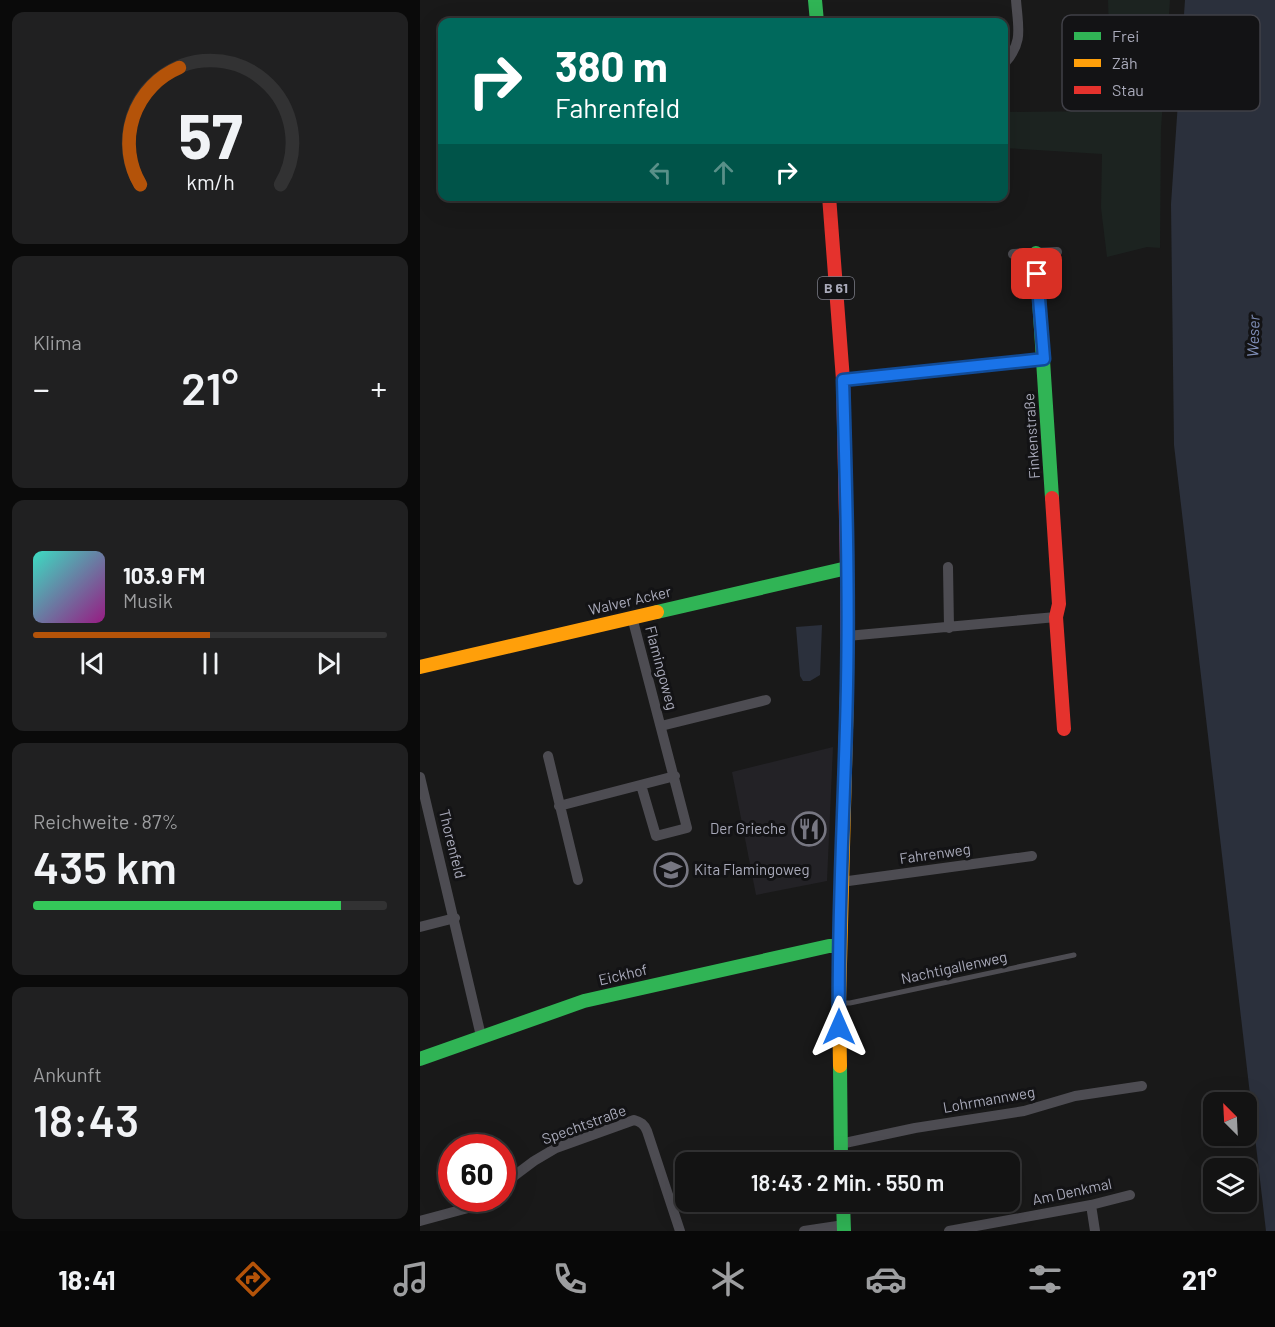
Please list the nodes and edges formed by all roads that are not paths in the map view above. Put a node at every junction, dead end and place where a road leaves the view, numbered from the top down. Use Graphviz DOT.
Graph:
graph roads {
  1 [pos="815,0"];
  2 [pos="1016,0"];
  3 [pos="817,18"];
  4 [pos="1008,59"];
  5 [pos="829,201"];
  6 [pos="1057,252"];
  7 [pos="1035,253"];
  8 [pos="1013,254"];
  9 [pos="1044,359"];
  10 [pos="843,380"];
  11 [pos="948,567"];
  12 [pos="847,568"];
  13 [pos="632,617"];
  14 [pos="1056,617"];
  15 [pos="949,628"];
  16 [pos="848,636"];
  17 [pos="420,667"];
  18 [pos="766,700"];
  19 [pos="661,726"];
  20 [pos="1064,729"];
  21 [pos="548,756"];
  22 [pos="675,776"];
  23 [pos="420,777"];
  24 [pos="641,785"];
  25 [pos="423,802"];
  26 [pos="559,806"];
  27 [pos="1032,856"];
  28 [pos="578,880"];
  29 [pos="841,882"];
  30 [pos="454,918"];
  31 [pos="420,927"];
  32 [pos="839,946"];
  33 [pos="1074,955"];
  34 [pos="839,1003"];
  35 [pos="481,1036"];
  36 [pos="420,1059"];
  37 [pos="1142,1086"];
  38 [pos="840,1144"];
  39 [pos="840,1152"];
  40 [pos="516,1174"];
  41 [pos="1130,1195"];
  42 [pos="1091,1205"];
  43 [pos="452,1212"];
  44 [pos="843,1212"];
  45 [pos="420,1221"];
  46 [pos="844,1228"];
  47 [pos="680,1231"];
  48 [pos="804,1231"];
  49 [pos="949,1231"];
  50 [pos="1095,1231"];
  1 -- 3 [label="street"];
  2 -- 4 [label="street"];
  5 -- 10 [label="street, B 61"];
  6 -- 7 [label="street"];
  7 -- 8 [label="street"];
  7 -- 9 [label="street, Finkenstraße"];
  9 -- 10 [label="street"];
  9 -- 14 [label="street, Finkenstraße"];
  10 -- 12 [label="street, B 61"];
  11 -- 15 [label="street"];
  12 -- 13 [label="street, Walver Acker"];
  12 -- 16 [label="street, B 61"];
  13 -- 17 [label="street, Walver Acker"];
  13 -- 19 [label="street, Flamingoweg"];
  14 -- 15 [label="street"];
  14 -- 20 [label="street, Finkenstraße"];
  15 -- 16 [label="street"];
  16 -- 29 [label="street, B 61"];
  18 -- 19 [label="street, Flamingoweg"];
  19 -- 22 [label="street, Flamingoweg"];
  21 -- 26 [label="street"];
  22 -- 24 [label="street"];
  22 -- 24 [label="street, Flamingoweg"];
  23 -- 25 [label="street, Thorenfeld"];
  24 -- 26 [label="street"];
  25 -- 30 [label="street, Thorenfeld"];
  26 -- 28 [label="street"];
  27 -- 29 [label="street, Fahrenweg"];
  29 -- 32 [label="street, B 61"];
  30 -- 31 [label="street"];
  30 -- 35 [label="street, Thorenfeld"];
  32 -- 34 [label="street, B 61"];
  32 -- 35 [label="street, Eickhof"];
  33 -- 34 [label="lane, Nachtigallenweg"];
  34 -- 38 [label="street, B 61"];
  35 -- 36 [label="street, Eickhof"];
  37 -- 38 [label="street, Lohrmannweg"];
  38 -- 39 [label="street, B 61"];
  40 -- 47 [label="street, Spechtstraße"];
  41 -- 42 [label="street, Am Denkmal"];
  42 -- 49 [label="street, Am Denkmal"];
  42 -- 50 [label="street"];
  43 -- 45 [label="street"];
  44 -- 46 [label="street"];
  46 -- 48 [label="street"];
}
